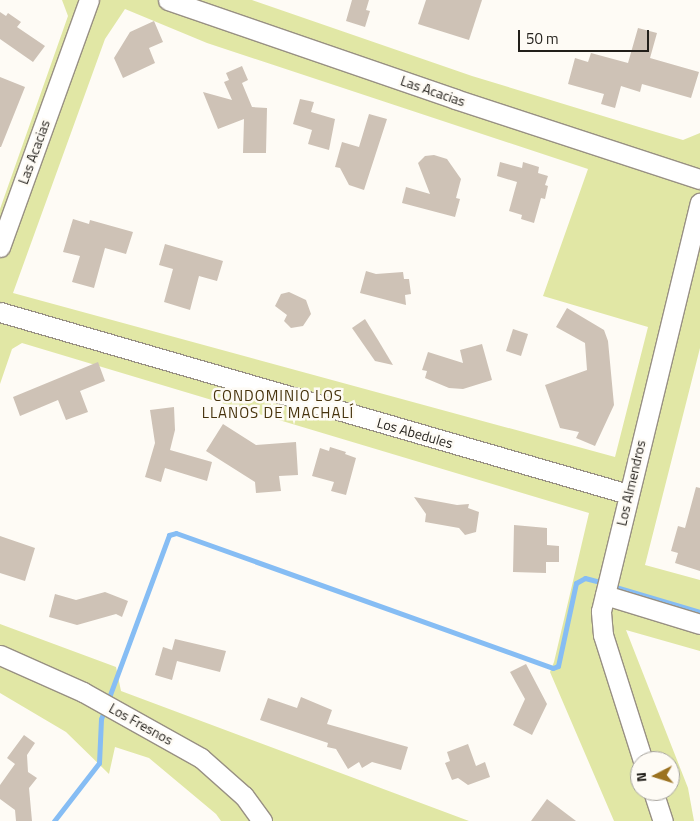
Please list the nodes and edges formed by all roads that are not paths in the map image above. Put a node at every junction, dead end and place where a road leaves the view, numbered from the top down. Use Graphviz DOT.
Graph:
graph roads {
  1 [pos="89,0"];
  2 [pos="168,0"];
  3 [pos="700,178"];
  4 [pos="700,203"];
  5 [pos="0,247"];
  6 [pos="0,312"];
  7 [pos="628,494"];
  8 [pos="606,595"];
  9 [pos="700,624"];
  10 [pos="0,655"];
  11 [pos="640,751"];
  12 [pos="656,801"];
  13 [pos="262,821"];
  14 [pos="663,821"];
  1 -- 5 [label="street, Las Acacias"];
  2 -- 3 [label="street, Las Acacias"];
  4 -- 7 [label="street, Los Almendros"];
  6 -- 7 [label="street, Los Abedules"];
  7 -- 8 [label="street, Los Almendros"];
  8 -- 9 [label="street"];
  8 -- 11 [label="street, Los Almendros"];
  10 -- 13 [label="street, Los Fresnos"];
  12 -- 14 [label="street"];
}
